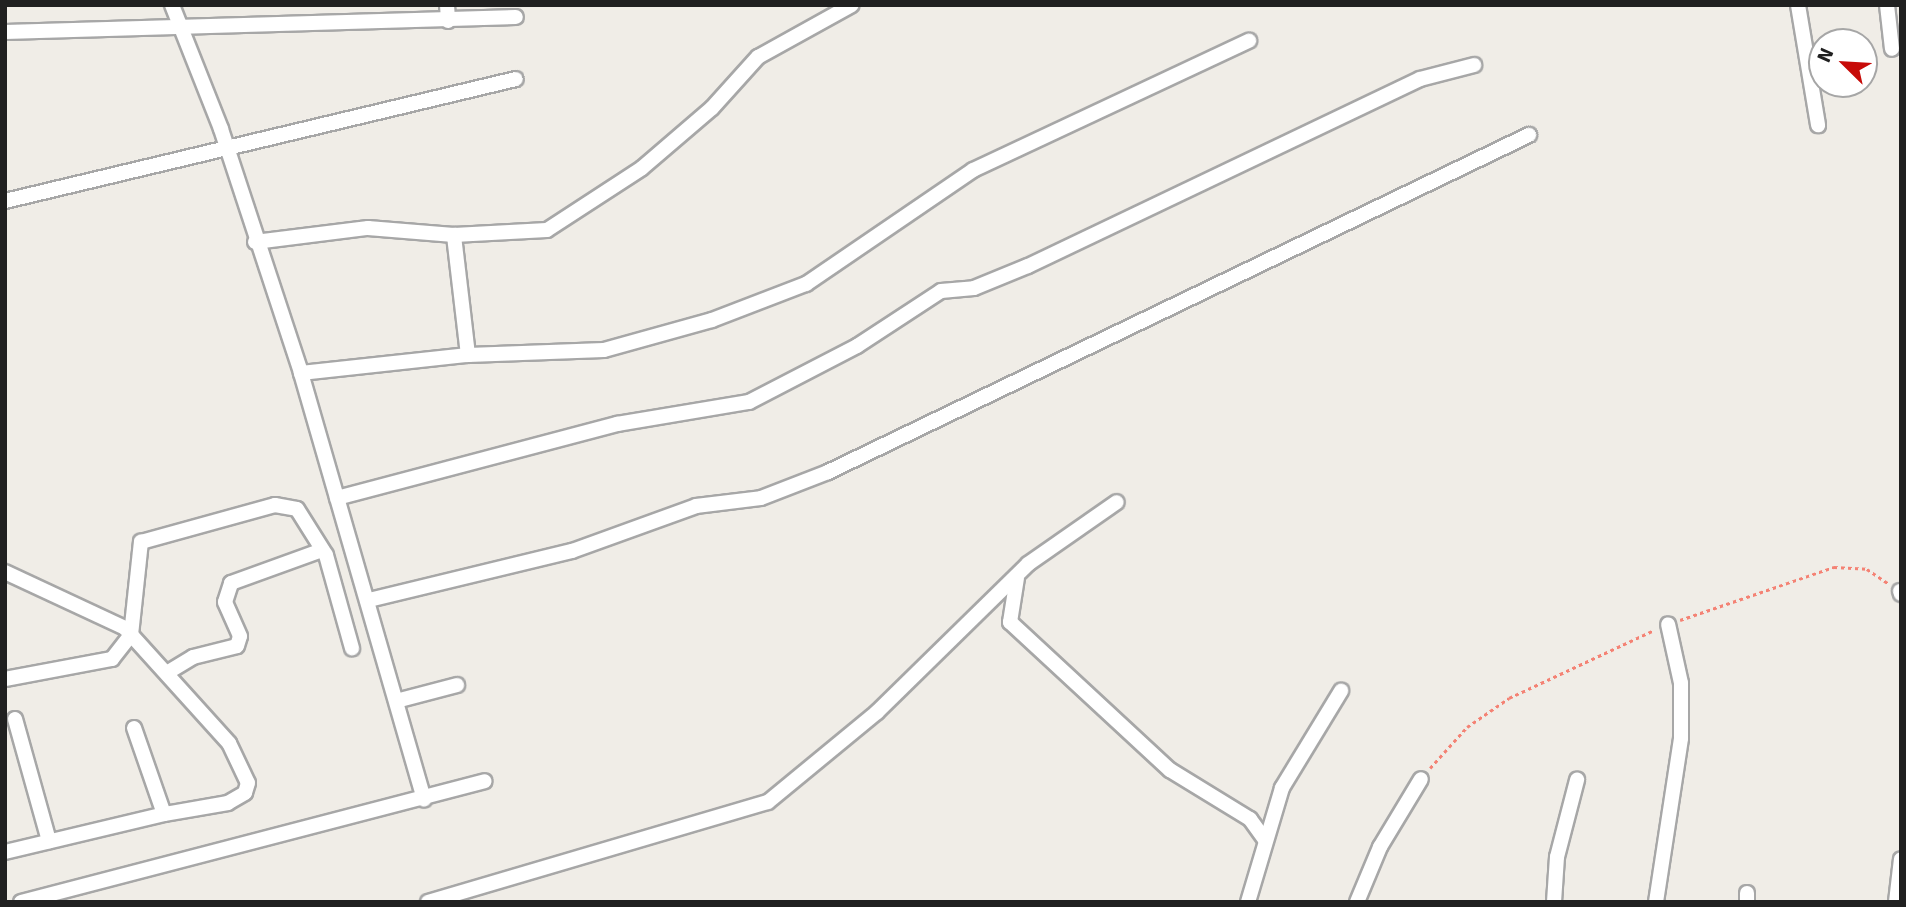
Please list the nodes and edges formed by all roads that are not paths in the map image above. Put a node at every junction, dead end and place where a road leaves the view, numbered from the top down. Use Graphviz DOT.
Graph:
graph roads {
  1 [pos="172,5"];
  2 [pos="447,5"];
  3 [pos="852,5"];
  4 [pos="1798,5"];
  5 [pos="1887,5"];
  6 [pos="516,17"];
  7 [pos="448,21"];
  8 [pos="179,29"];
  9 [pos="5,32"];
  10 [pos="1248,41"];
  11 [pos="1892,48"];
  12 [pos="1474,65"];
  13 [pos="516,79"];
  14 [pos="1818,125"];
  15 [pos="1529,135"];
  16 [pos="224,150"];
  17 [pos="5,201"];
  18 [pos="454,235"];
  19 [pos="255,242"];
  20 [pos="468,355"];
  21 [pos="301,373"];
  22 [pos="337,498"];
  23 [pos="1116,502"];
  24 [pos="323,550"];
  25 [pos="5,572"];
  26 [pos="1017,578"];
  27 [pos="369,600"];
  28 [pos="1668,624"];
  29 [pos="131,635"];
  30 [pos="352,648"];
  31 [pos="170,671"];
  32 [pos="5,679"];
  33 [pos="457,685"];
  34 [pos="1341,691"];
  35 [pos="400,700"];
  36 [pos="15,719"];
  37 [pos="134,728"];
  38 [pos="1421,779"];
  39 [pos="1577,780"];
  40 [pos="484,781"];
  41 [pos="424,800"];
  42 [pos="164,814"];
  43 [pos="1265,840"];
  44 [pos="49,841"];
  45 [pos="5,852"];
  46 [pos="1901,859"];
  47 [pos="1900,882"];
  48 [pos="21,902"];
  49 [pos="428,902"];
  50 [pos="1248,902"];
  51 [pos="1357,902"];
  52 [pos="1554,902"];
  53 [pos="1656,902"];
  54 [pos="1896,902"];
  1 -- 8 [label="street"];
  2 -- 7 [label="street"];
  3 -- 18 [label="street"];
  4 -- 14 [label="street"];
  5 -- 11 [label="street"];
  6 -- 7 [label="street"];
  7 -- 8 [label="street"];
  8 -- 9 [label="street"];
  8 -- 16 [label="street"];
  10 -- 20 [label="street"];
  12 -- 22 [label="street"];
  13 -- 16 [label="street"];
  15 -- 27 [label="street"];
  16 -- 17 [label="street"];
  16 -- 19 [label="street"];
  18 -- 19 [label="street"];
  18 -- 20 [label="street"];
  19 -- 21 [label="street"];
  20 -- 21 [label="street"];
  21 -- 22 [label="street"];
  22 -- 27 [label="street"];
  23 -- 26 [label="street"];
  24 -- 29 [label="street"];
  24 -- 30 [label="street"];
  24 -- 31 [label="street"];
  25 -- 29 [label="street"];
  26 -- 43 [label="street"];
  26 -- 49 [label="street"];
  27 -- 35 [label="street"];
  28 -- 53 [label="street"];
  29 -- 31 [label="street"];
  29 -- 32 [label="street"];
  31 -- 42 [label="street"];
  33 -- 35 [label="street"];
  34 -- 43 [label="street"];
  35 -- 41 [label="street"];
  36 -- 44 [label="street"];
  37 -- 42 [label="street"];
  38 -- 51 [label="street"];
  39 -- 52 [label="street"];
  40 -- 41 [label="street"];
  41 -- 48 [label="street"];
  42 -- 44 [label="street"];
  43 -- 50 [label="street"];
  44 -- 45 [label="street"];
  46 -- 47 [label="street"];
  47 -- 54 [label="street"];
}
